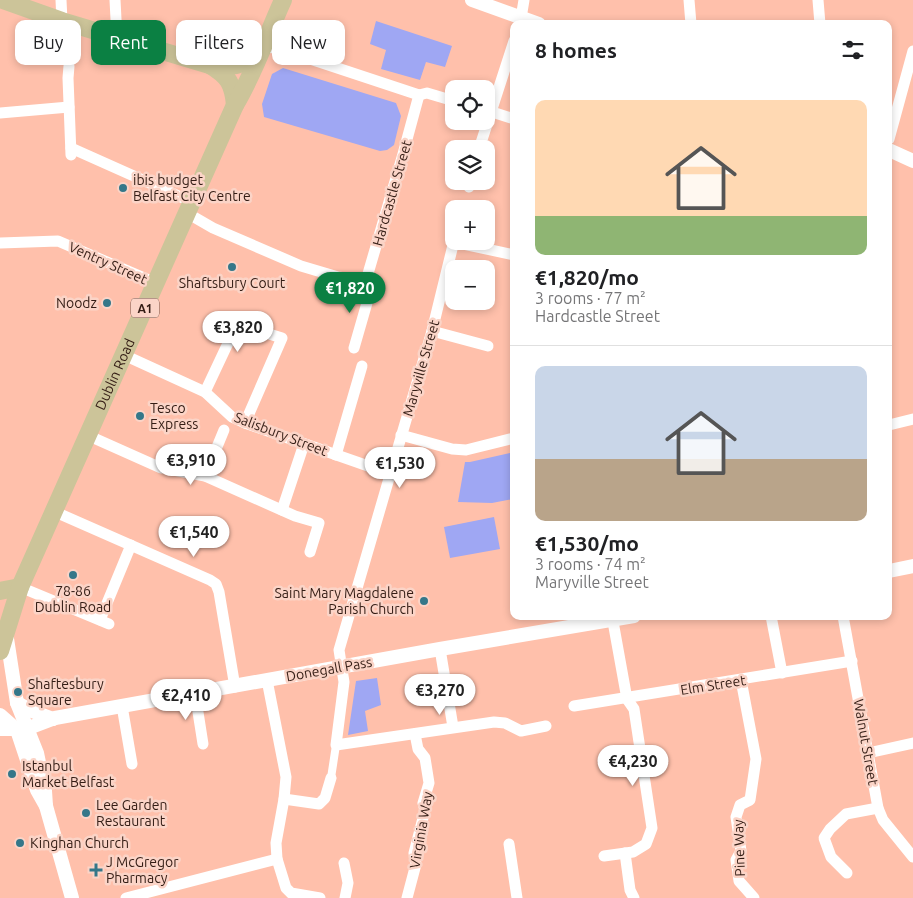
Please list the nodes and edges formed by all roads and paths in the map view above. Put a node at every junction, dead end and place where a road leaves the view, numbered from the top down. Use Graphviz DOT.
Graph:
graph roads {
  1 [pos="60,0"];
  2 [pos="116,0"];
  3 [pos="282,0"];
  4 [pos="472,0"];
  5 [pos="524,0"];
  6 [pos="689,0"];
  7 [pos="818,0"];
  8 [pos="5,2"];
  9 [pos="62,20"];
  10 [pos="117,20"];
  11 [pos="519,20"];
  12 [pos="521,20"];
  13 [pos="691,20"];
  14 [pos="820,20"];
  15 [pos="262,46"];
  16 [pos="913,51"];
  17 [pos="510,52"];
  18 [pos="209,65"];
  19 [pos="240,65"];
  20 [pos="255,65"];
  21 [pos="70,66"];
  22 [pos="495,92"];
  23 [pos="418,95"];
  24 [pos="445,98"];
  25 [pos="235,105"];
  26 [pos="69,108"];
  27 [pos="0,112"];
  28 [pos="495,113"];
  29 [pos="510,118"];
  30 [pos="892,128"];
  31 [pos="892,151"];
  32 [pos="913,160"];
  33 [pos="189,208"];
  34 [pos="0,243"];
  35 [pos="452,250"];
  36 [pos="491,250"];
  37 [pos="510,254"];
  38 [pos="367,277"];
  39 [pos="156,284"];
  40 [pos="432,331"];
  41 [pos="488,346"];
  42 [pos="354,348"];
  43 [pos="124,355"];
  44 [pos="362,366"];
  45 [pos="205,392"];
  46 [pos="913,419"];
  47 [pos="246,423"];
  48 [pos="892,424"];
  49 [pos="224,430"];
  50 [pos="87,435"];
  51 [pos="401,435"];
  52 [pos="510,439"];
  53 [pos="304,444"];
  54 [pos="336,455"];
  55 [pos="391,474"];
  56 [pos="205,476"];
  57 [pos="282,510"];
  58 [pos="53,511"];
  59 [pos="131,545"];
  60 [pos="310,552"];
  61 [pos="913,566"];
  62 [pos="892,570"];
  63 [pos="20,587"];
  64 [pos="0,591"];
  65 [pos="601,620"];
  66 [pos="612,620"];
  67 [pos="772,620"];
  68 [pos="844,620"];
  69 [pos="5,631"];
  70 [pos="440,649"];
  71 [pos="0,651"];
  72 [pos="852,661"];
  73 [pos="342,667"];
  74 [pos="782,673"];
  75 [pos="267,680"];
  76 [pos="741,680"];
  77 [pos="235,686"];
  78 [pos="195,693"];
  79 [pos="627,699"];
  80 [pos="17,702"];
  81 [pos="122,706"];
  82 [pos="574,706"];
  83 [pos="0,716"];
  84 [pos="53,718"];
  85 [pos="546,726"];
  86 [pos="453,727"];
  87 [pos="0,729"];
  88 [pos="22,729"];
  89 [pos="415,734"];
  90 [pos="913,743"];
  91 [pos="203,744"];
  92 [pos="336,745"];
  93 [pos="868,753"];
  94 [pos="132,764"];
  95 [pos="331,778"];
  96 [pos="284,799"];
  97 [pos="878,808"];
  98 [pos="509,844"];
  99 [pos="625,853"];
  100 [pos="604,856"];
  101 [pos="913,857"];
  102 [pos="277,858"];
  103 [pos="344,863"];
  104 [pos="847,873"];
  105 [pos="72,898"];
  106 [pos="126,898"];
  107 [pos="320,898"];
  108 [pos="345,898"];
  109 [pos="407,898"];
  110 [pos="517,898"];
  111 [pos="634,898"];
  112 [pos="754,898"];
  1 -- 9 [label="street"];
  2 -- 10 [label="street"];
  3 -- 15 [label="main road, A1"];
  4 -- 11 [label="street"];
  5 -- 12 [label="street"];
  6 -- 13 [label="street"];
  7 -- 14 [label="street"];
  8 -- 9 [label="main road, A1"];
  15 -- 23 [label="street"];
  16 -- 30 [label="street"];
  17 -- 22 [label="street"];
  18 -- 19 [label="main road, A1"];
  18 -- 25 [label="main road, A1"];
  20 -- 25 [label="main road, Dublin Road / A1"];
  21 -- 26 [label="street"];
  23 -- 24 [label="street"];
  23 -- 38 [label="street, Hardcastle Street"];
  25 -- 33 [label="main road, Dublin Road / A1"];
  26 -- 27 [label="street"];
  26 -- 33 [label="street"];
  28 -- 29 [label="street"];
  31 -- 32 [label="street"];
  33 -- 38 [label="street"];
  33 -- 39 [label="main road, Dublin Road / A1"];
  34 -- 39 [label="street, Ventry Street"];
  35 -- 40 [label="street, Maryville Street"];
  36 -- 37 [label="street"];
  38 -- 42 [label="street, Hardcastle Street"];
  39 -- 43 [label="main road, Dublin Road / A1"];
  40 -- 41 [label="street"];
  40 -- 51 [label="street, Maryville Street"];
  43 -- 45 [label="street, Salisbury Street"];
  43 -- 50 [label="main road, Dublin Road / A1"];
  44 -- 54 [label="street"];
  45 -- 47 [label="street, Salisbury Street"];
  45 -- 47 [label="street"];
  46 -- 48 [label="street"];
  47 -- 53 [label="street, Salisbury Street"];
  49 -- 56 [label="street"];
  50 -- 56 [label="street"];
  50 -- 58 [label="main road, Dublin Road / A1"];
  51 -- 52 [label="street"];
  51 -- 55 [label="street, Maryville Street"];
  53 -- 54 [label="street, Salisbury Street"];
  53 -- 57 [label="street"];
  54 -- 55 [label="street, Salisbury Street"];
  55 -- 73 [label="street, Maryville Street"];
  56 -- 57 [label="street"];
  57 -- 60 [label="street"];
  58 -- 59 [label="street"];
  58 -- 63 [label="main road, Dublin Road / A1"];
  59 -- 63 [label="street"];
  59 -- 77 [label="street"];
  61 -- 62 [label="street"];
  63 -- 64 [label="main road"];
  63 -- 69 [label="main road, Dublin Road / A1"];
  65 -- 70 [label="street, Donegall Pass"];
  66 -- 79 [label="street"];
  67 -- 74 [label="street"];
  68 -- 72 [label="street, Walnut Street"];
  69 -- 71 [label="main road, Dublin Road / A1"];
  69 -- 80 [label="street"];
  70 -- 73 [label="street, Donegall Pass"];
  70 -- 86 [label="street"];
  72 -- 74 [label="street, Elm Street"];
  72 -- 93 [label="street, Walnut Street"];
  73 -- 75 [label="street, Donegall Pass"];
  73 -- 92 [label="street, Maryville Street"];
  74 -- 76 [label="street, Elm Street"];
  75 -- 77 [label="street, Donegall Pass"];
  75 -- 96 [label="street"];
  76 -- 79 [label="street, Elm Street"];
  76 -- 112 [label="street, Pine Way"];
  77 -- 78 [label="street, Donegall Pass"];
  78 -- 81 [label="street, Donegall Pass"];
  78 -- 91 [label="street"];
  79 -- 82 [label="street, Elm Street"];
  79 -- 99 [label="street"];
  80 -- 84 [label="street, Donegall Pass"];
  80 -- 88 [label="street"];
  81 -- 84 [label="street, Donegall Pass"];
  81 -- 94 [label="street"];
  83 -- 88 [label="street"];
  84 -- 88 [label="street, Donegall Pass"];
  85 -- 86 [label="street"];
  86 -- 89 [label="street"];
  87 -- 88 [label="street"];
  88 -- 105 [label="street"];
  89 -- 92 [label="street"];
  89 -- 109 [label="street, Virginia Way"];
  90 -- 93 [label="street"];
  92 -- 95 [label="street"];
  93 -- 97 [label="street, Walnut Street"];
  95 -- 96 [label="street"];
  96 -- 102 [label="street"];
  97 -- 101 [label="street, Walnut Street"];
  97 -- 104 [label="street"];
  98 -- 110 [label="street"];
  99 -- 100 [label="street"];
  99 -- 111 [label="street"];
  102 -- 106 [label="street"];
  102 -- 107 [label="street"];
  103 -- 108 [label="street"];
}
